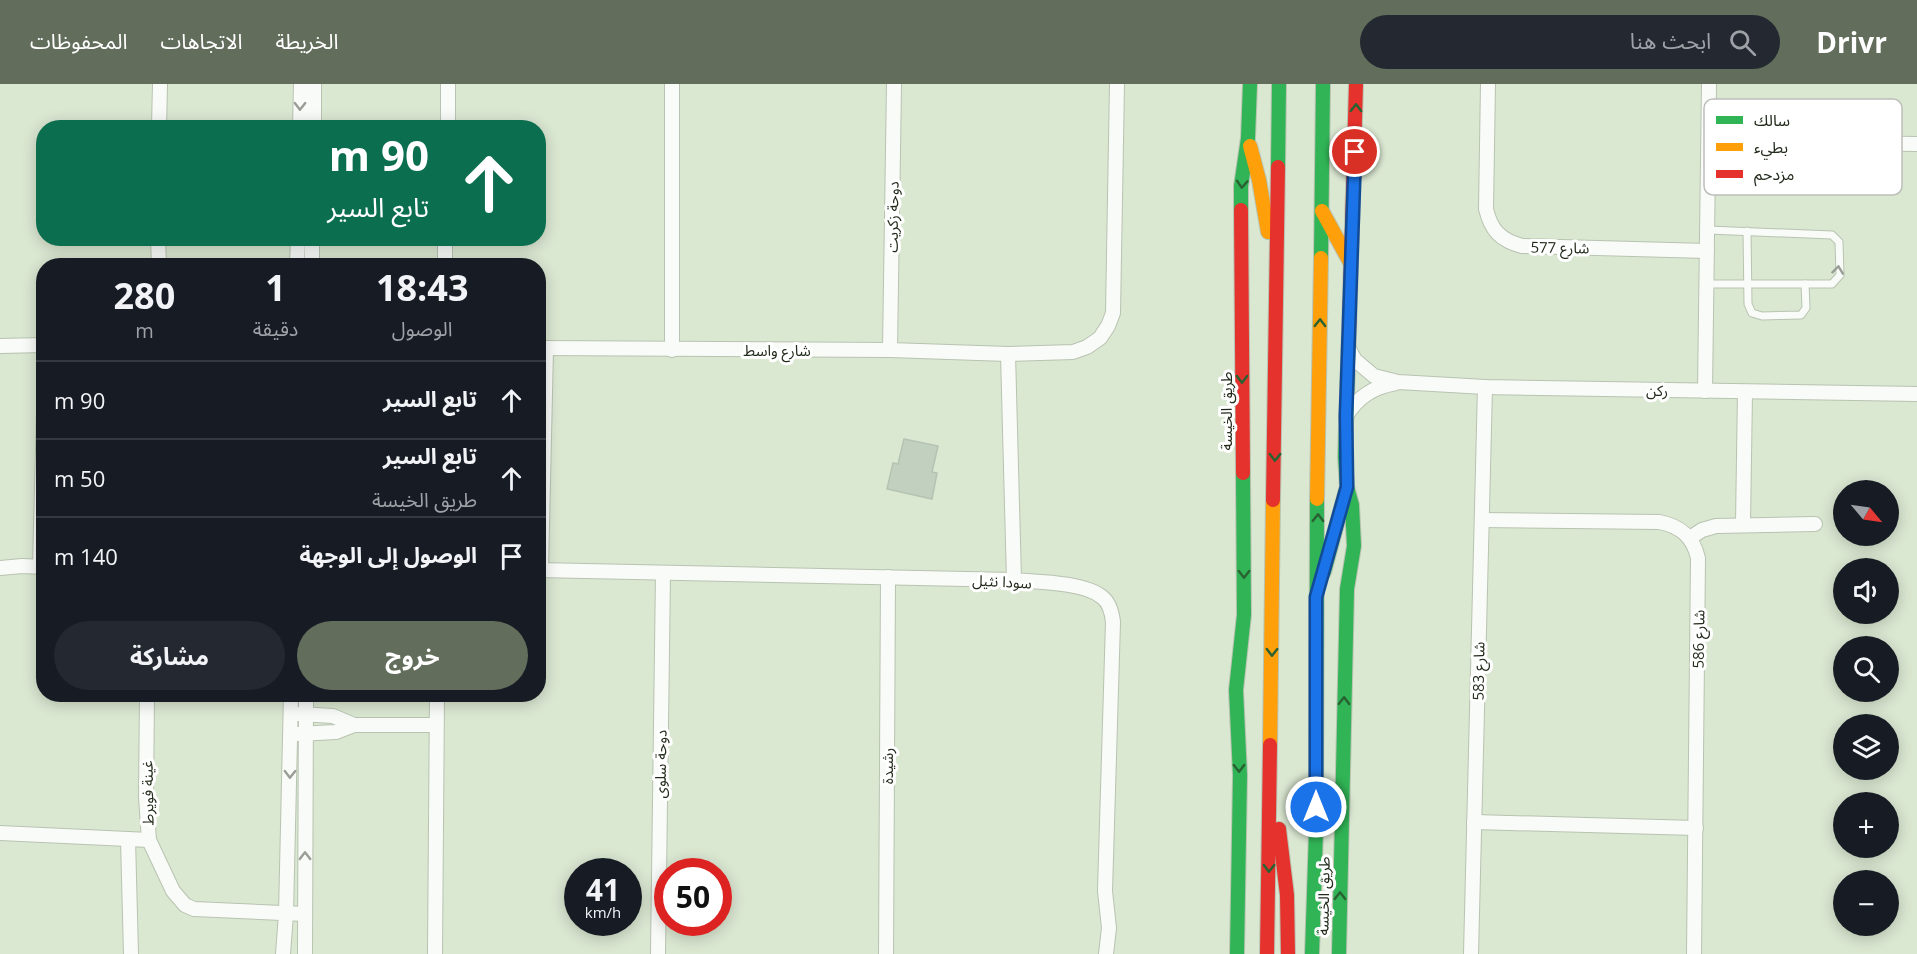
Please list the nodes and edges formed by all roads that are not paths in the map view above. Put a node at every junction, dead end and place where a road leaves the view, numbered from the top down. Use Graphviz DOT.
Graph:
graph roads {
  1 [pos="160,84"];
  2 [pos="301,84"];
  3 [pos="314,84"];
  4 [pos="448,84"];
  5 [pos="672,84"];
  6 [pos="894,84"];
  7 [pos="1117,84"];
  8 [pos="1250,84"];
  9 [pos="1279,84"];
  10 [pos="1323,84"];
  11 [pos="1356,84"];
  12 [pos="1488,84"];
  13 [pos="159,120"];
  14 [pos="300,120"];
  15 [pos="314,120"];
  16 [pos="448,120"];
  17 [pos="1248,138"];
  18 [pos="1902,144"];
  19 [pos="1917,144"];
  20 [pos="1708,195"];
  21 [pos="1321,208"];
  22 [pos="1708,230"];
  23 [pos="1747,231"];
  24 [pos="1707,251"];
  25 [pos="1276,258"];
  26 [pos="1352,266"];
  27 [pos="1707,284"];
  28 [pos="1748,284"];
  29 [pos="1804,284"];
  30 [pos="36,345"];
  31 [pos="0,346"];
  32 [pos="546,348"];
  33 [pos="1349,349"];
  34 [pos="672,350"];
  35 [pos="890,350"];
  36 [pos="1008,354"];
  37 [pos="1398,382"];
  38 [pos="1485,387"];
  39 [pos="1705,391"];
  40 [pos="1745,392"];
  41 [pos="1917,394"];
  42 [pos="1346,416"];
  43 [pos="1347,487"];
  44 [pos="1482,520"];
  45 [pos="1743,524"];
  46 [pos="1815,524"];
  47 [pos="1690,538"];
  48 [pos="36,567"];
  49 [pos="0,568"];
  50 [pos="546,570"];
  51 [pos="663,573"];
  52 [pos="888,577"];
  53 [pos="1014,579"];
  54 [pos="1316,597"];
  55 [pos="147,702"];
  56 [pos="291,702"];
  57 [pos="306,702"];
  58 [pos="437,702"];
  59 [pos="291,714"];
  60 [pos="306,714"];
  61 [pos="354,725"];
  62 [pos="436,725"];
  63 [pos="306,734"];
  64 [pos="291,735"];
  65 [pos="1270,773"];
  66 [pos="1474,822"];
  67 [pos="1696,828"];
  68 [pos="0,833"];
  69 [pos="128,839"];
  70 [pos="149,840"];
  71 [pos="305,914"];
  72 [pos="286,915"];
  73 [pos="131,954"];
  74 [pos="283,954"];
  75 [pos="305,954"];
  76 [pos="435,954"];
  77 [pos="658,954"];
  78 [pos="886,954"];
  79 [pos="1106,954"];
  80 [pos="1238,954"];
  81 [pos="1267,954"];
  82 [pos="1288,954"];
  83 [pos="1312,954"];
  84 [pos="1338,954"];
  85 [pos="1471,954"];
  86 [pos="1694,954"];
  1 -- 13 [label="street"];
  2 -- 14 [label="street, one-way"];
  3 -- 15 [label="street"];
  4 -- 16 [label="street"];
  5 -- 34 [label="street"];
  6 -- 35 [label="street, دوحة زكريت"];
  7 -- 36 [label="street, شارع واسط"];
  8 -- 17 [label="main road, طريق الخيسة"];
  9 -- 25 [label="main road"];
  10 -- 21 [label="main road, طريق الخيسة"];
  26 -- 11 [label="main road, طريق الخيسة, one-way"];
  12 -- 24 [label="street, شارع 577"];
  17 -- 25 [label="main road"];
  17 -- 80 [label="main road, طريق الخيسة, one-way"];
  18 -- 19 [label="street"];
  20 -- 22 [label="street"];
  21 -- 26 [label="main road"];
  54 -- 21 [label="main road, طريق الخيسة, one-way"];
  22 -- 23 [label="lane"];
  22 -- 24 [label="street"];
  23 -- 28 [label="lane"];
  29 -- 23 [label="lane, one-way"];
  24 -- 27 [label="street"];
  25 -- 65 [label="main road, one-way"];
  26 -- 33 [label="main road, طريق الخيسة"];
  27 -- 28 [label="lane"];
  27 -- 39 [label="street"];
  28 -- 29 [label="lane"];
  28 -- 29 [label="lane"];
  30 -- 31 [label="street"];
  32 -- 34 [label="street, شارع واسط"];
  33 -- 37 [label="street, ركن"];
  33 -- 42 [label="main road, طريق الخيسة"];
  34 -- 35 [label="street, شارع واسط"];
  35 -- 36 [label="street, شارع واسط"];
  36 -- 53 [label="street"];
  37 -- 38 [label="street, ركن"];
  37 -- 42 [label="street, ركن"];
  38 -- 39 [label="street, ركن"];
  38 -- 44 [label="street, شارع 583"];
  39 -- 40 [label="street, ركن"];
  40 -- 41 [label="street, ركن"];
  40 -- 45 [label="street"];
  42 -- 43 [label="main road, طريق الخيسة"];
  43 -- 54 [label="main road"];
  84 -- 43 [label="main road, طريق الخيسة, one-way"];
  44 -- 47 [label="street"];
  44 -- 66 [label="street, شارع 583"];
  45 -- 46 [label="street"];
  45 -- 47 [label="street"];
  47 -- 67 [label="street, شارع 586"];
  48 -- 49 [label="street"];
  50 -- 51 [label="street, سودا نثيل"];
  51 -- 52 [label="street, سودا نثيل"];
  51 -- 77 [label="street, دوحة سلوى"];
  52 -- 53 [label="street, سودا نثيل"];
  52 -- 78 [label="street, رشيدة"];
  53 -- 79 [label="street, سودا نثيل"];
  54 -- 83 [label="main road, طريق الخيسة"];
  55 -- 70 [label="street, غينة فويرط"];
  56 -- 59 [label="street"];
  57 -- 60 [label="street"];
  58 -- 62 [label="street"];
  59 -- 60 [label="street"];
  59 -- 64 [label="street"];
  60 -- 61 [label="street"];
  60 -- 63 [label="street"];
  61 -- 62 [label="street"];
  61 -- 63 [label="street"];
  62 -- 76 [label="street"];
  63 -- 64 [label="street"];
  71 -- 63 [label="street, one-way"];
  64 -- 72 [label="street, one-way"];
  65 -- 81 [label="main road, one-way"];
  65 -- 82 [label="main road"];
  66 -- 67 [label="street"];
  66 -- 85 [label="street, شارع 583"];
  67 -- 86 [label="street, شارع 586"];
  68 -- 69 [label="street"];
  69 -- 70 [label="street"];
  69 -- 73 [label="street"];
  70 -- 72 [label="street, غينة فويرط"];
  71 -- 72 [label="street, غينة فويرط"];
  71 -- 75 [label="street"];
  72 -- 74 [label="street"];
}
